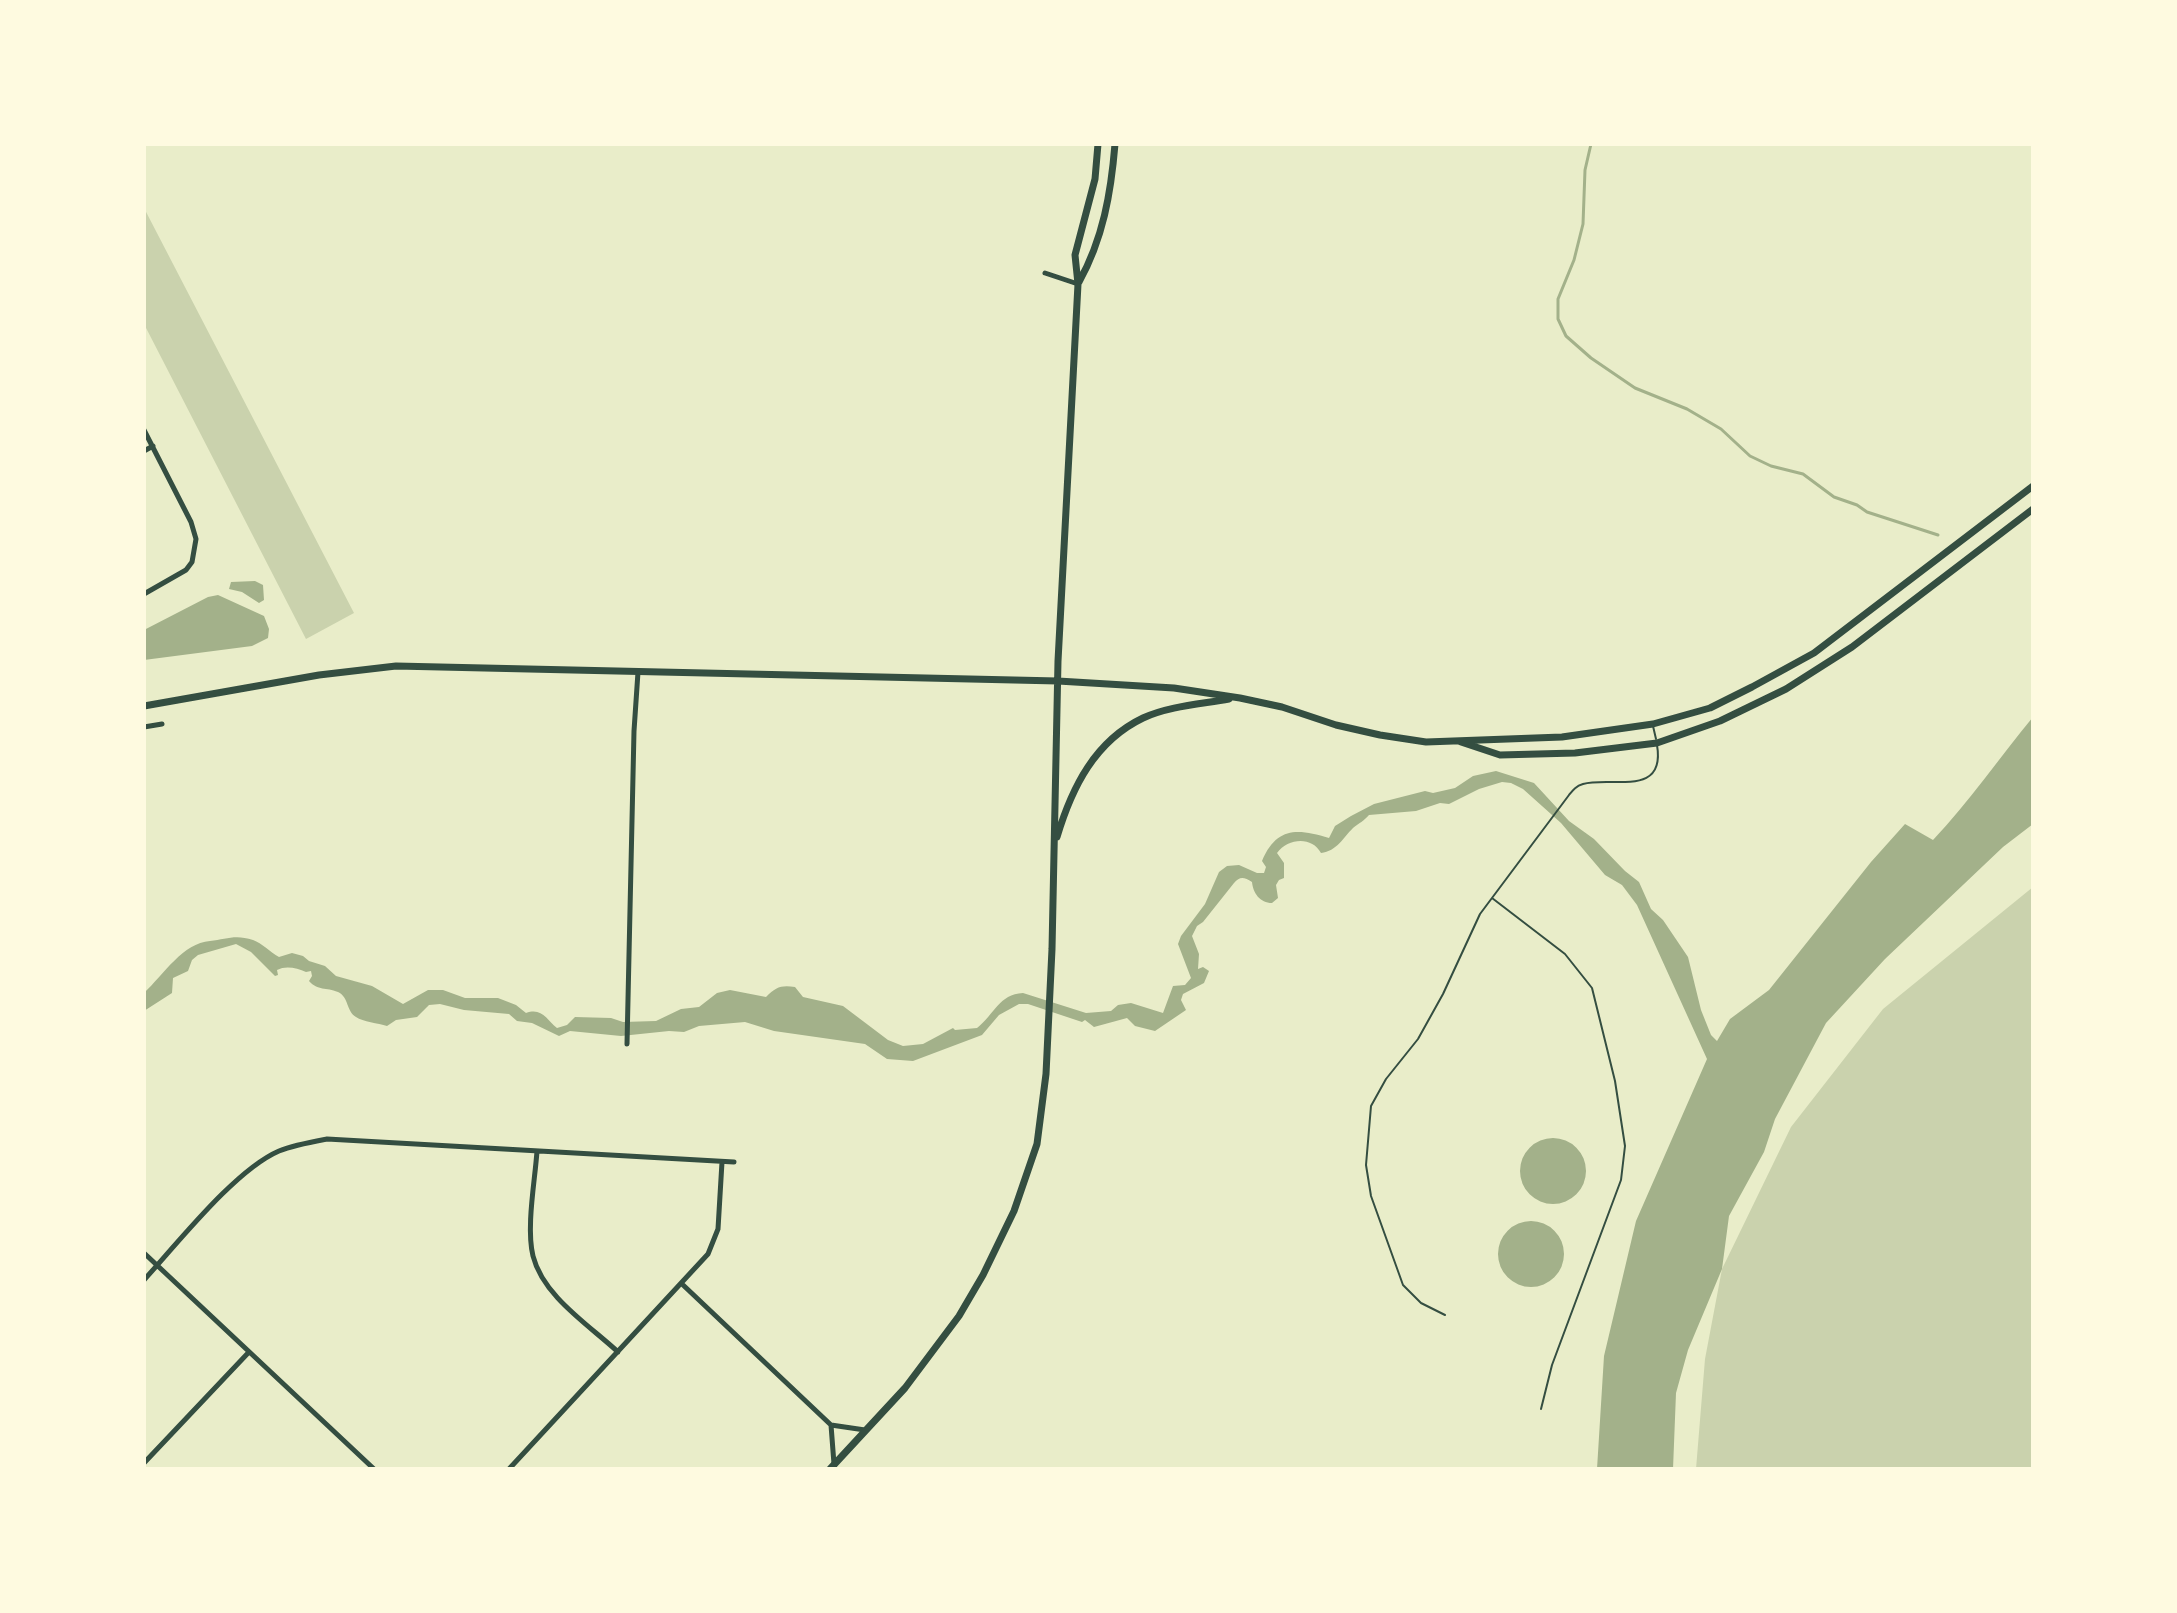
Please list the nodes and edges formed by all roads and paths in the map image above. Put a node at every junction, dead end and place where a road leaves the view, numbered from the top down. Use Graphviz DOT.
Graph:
graph roads {
  1 [pos="1098,144"];
  2 [pos="1115,144"];
  3 [pos="1045,273"];
  4 [pos="1078,284"];
  5 [pos="144,430"];
  6 [pos="153,446"];
  7 [pos="144,451"];
  8 [pos="2033,486"];
  9 [pos="2033,509"];
  10 [pos="144,594"];
  11 [pos="638,672"];
  12 [pos="1058,681"];
  13 [pos="1240,698"];
  14 [pos="144,706"];
  15 [pos="162,724"];
  16 [pos="1653,724"];
  17 [pos="144,727"];
  18 [pos="1459,742"];
  19 [pos="1657,743"];
  20 [pos="1054,846"];
  21 [pos="1491,897"];
  22 [pos="627,1044"];
  23 [pos="537,1151"];
  24 [pos="722,1162"];
  25 [pos="734,1162"];
  26 [pos="144,1253"];
  27 [pos="157,1266"];
  28 [pos="144,1280"];
  29 [pos="682,1284"];
  30 [pos="1445,1315"];
  31 [pos="249,1352"];
  32 [pos="618,1352"];
  33 [pos="1541,1409"];
  34 [pos="831,1425"];
  35 [pos="866,1430"];
  36 [pos="144,1463"];
  37 [pos="832,1467"];
  38 [pos="374,1469"];
  39 [pos="509,1469"];
  1 -- 4 [label="main road"];
  2 -- 4 [label="main road"];
  3 -- 4 [label="street"];
  4 -- 12 [label="main road"];
  5 -- 6 [label="street"];
  6 -- 7 [label="street"];
  6 -- 10 [label="street"];
  8 -- 16 [label="main road"];
  9 -- 19 [label="main road"];
  11 -- 12 [label="main road"];
  11 -- 14 [label="main road"];
  11 -- 22 [label="street"];
  12 -- 13 [label="main road"];
  12 -- 20 [label="main road"];
  13 -- 18 [label="main road"];
  13 -- 20 [label="main road"];
  15 -- 17 [label="street"];
  16 -- 18 [label="main road"];
  16 -- 19 [label="lane"];
  18 -- 19 [label="main road"];
  19 -- 21 [label="lane"];
  20 -- 35 [label="main road"];
  21 -- 30 [label="lane"];
  21 -- 33 [label="lane"];
  23 -- 24 [label="street"];
  23 -- 27 [label="street"];
  23 -- 32 [label="street"];
  24 -- 25 [label="street"];
  24 -- 29 [label="street"];
  26 -- 27 [label="street"];
  27 -- 28 [label="street"];
  27 -- 31 [label="street"];
  29 -- 32 [label="street"];
  29 -- 34 [label="street"];
  31 -- 36 [label="street"];
  31 -- 38 [label="street"];
  32 -- 39 [label="street"];
  34 -- 35 [label="street"];
  34 -- 37 [label="street"];
  35 -- 37 [label="main road"];
}
